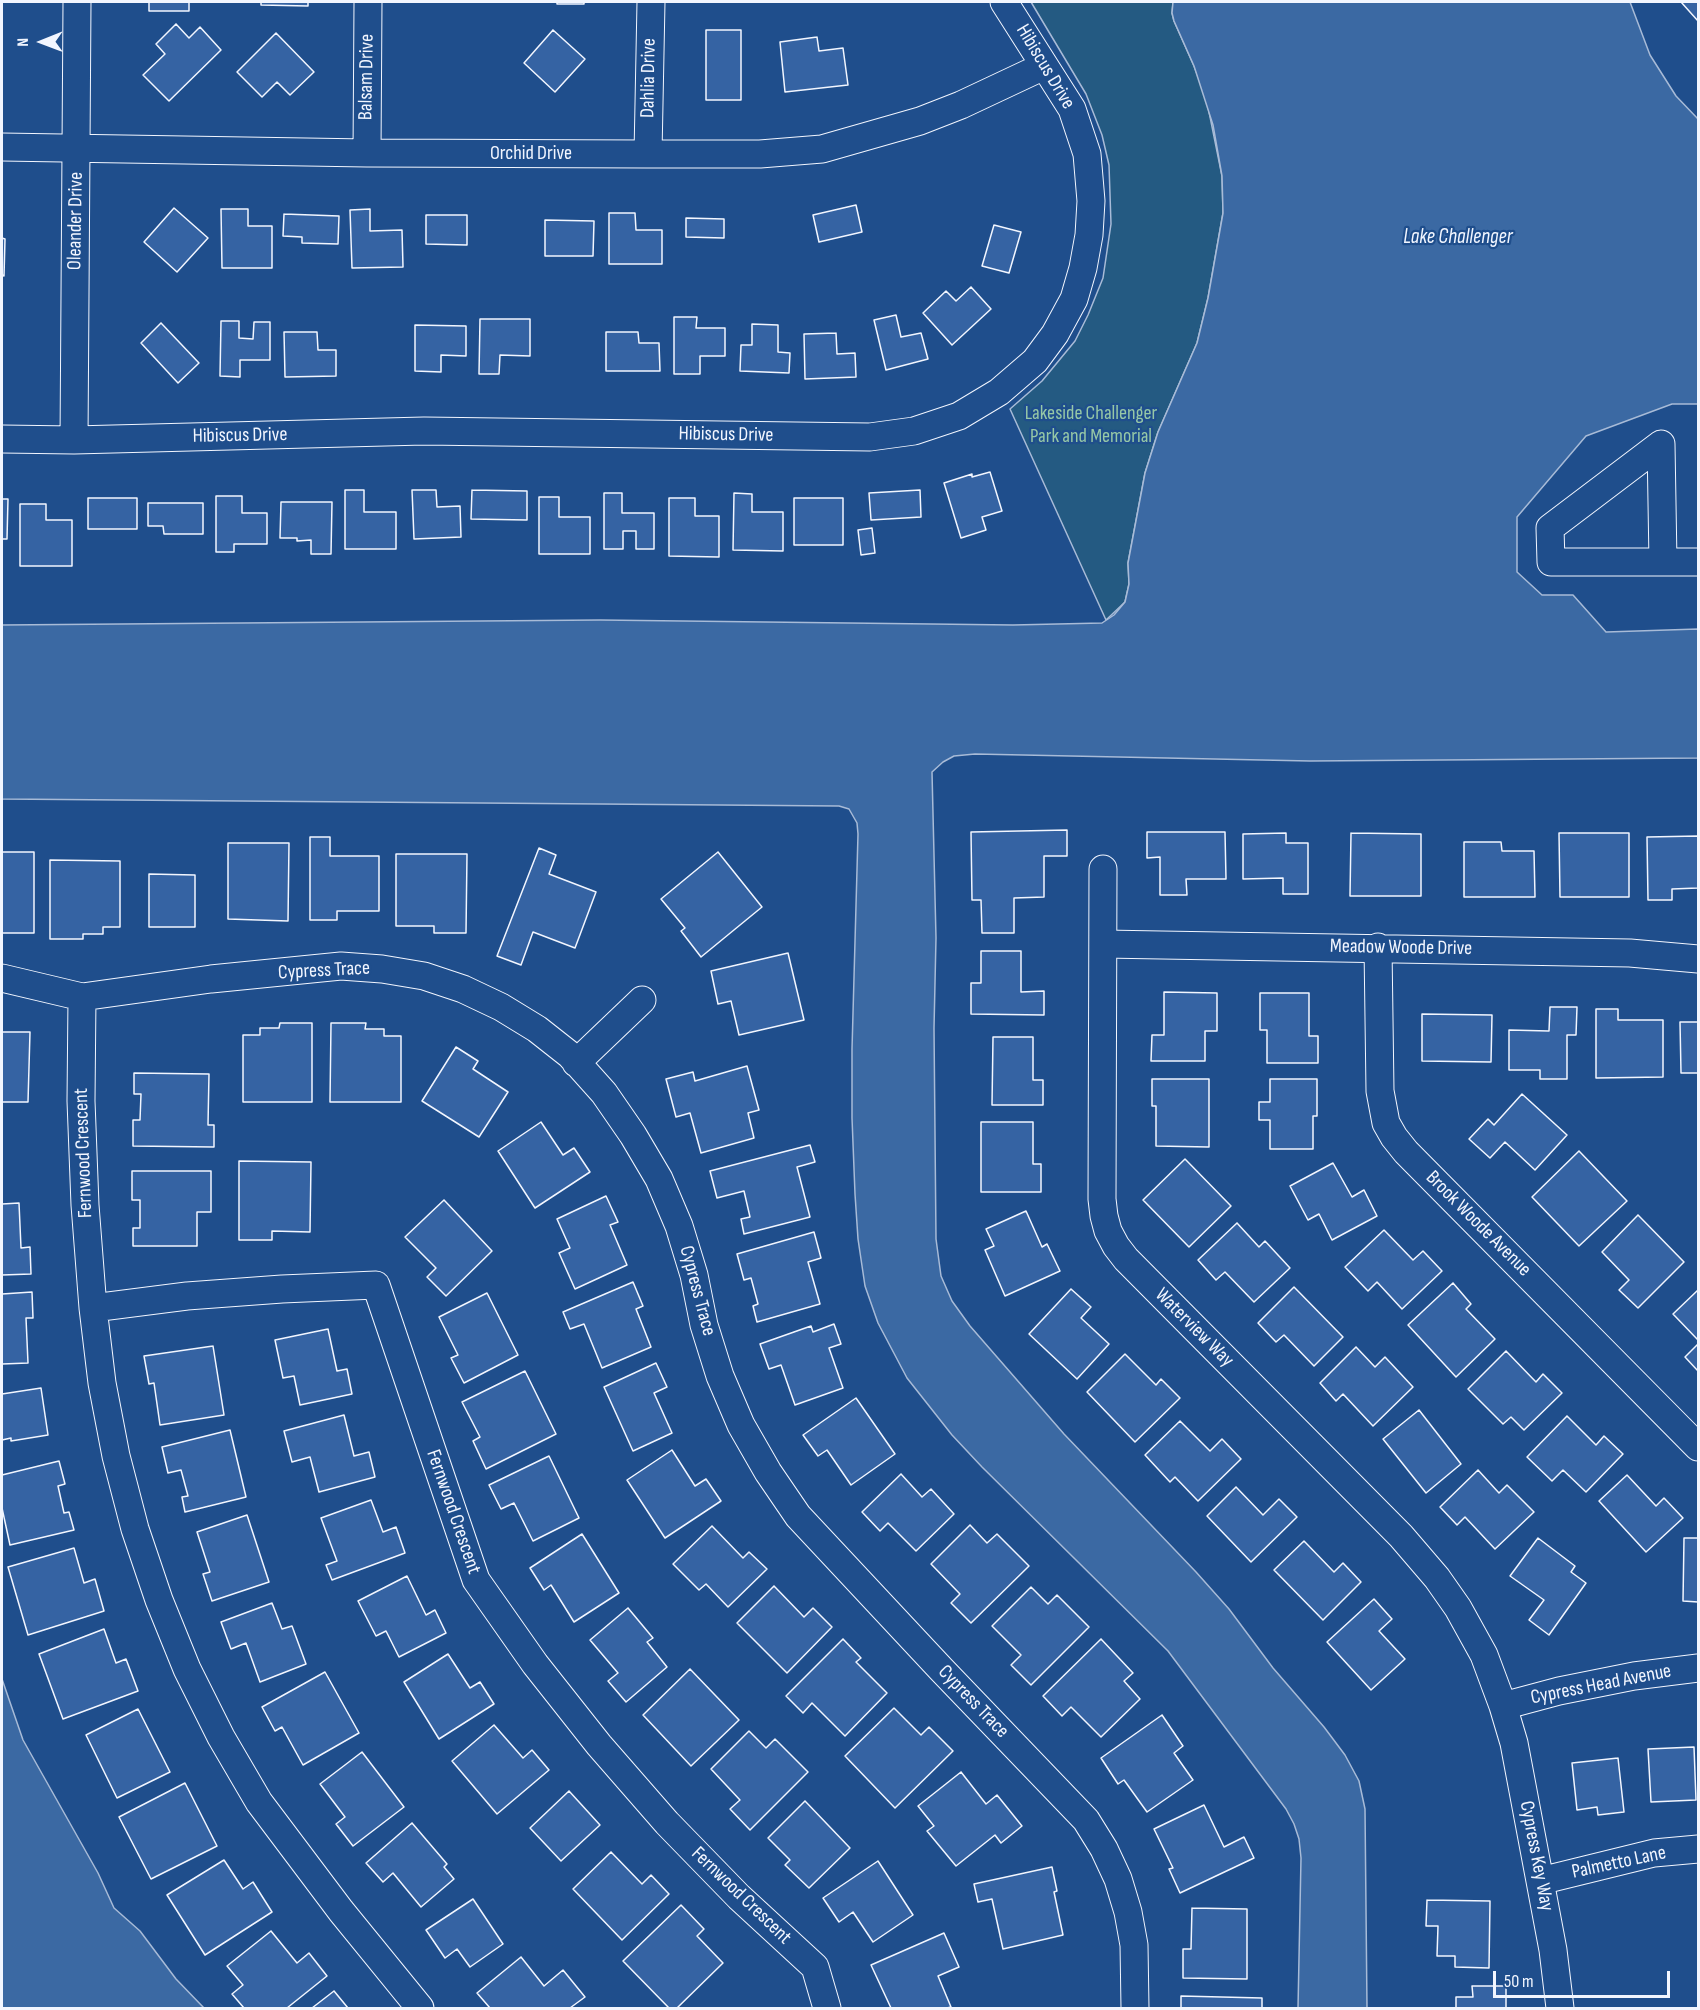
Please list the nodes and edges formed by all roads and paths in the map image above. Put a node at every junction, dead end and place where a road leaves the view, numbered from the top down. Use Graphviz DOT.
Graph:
graph roads {
  1 [pos="77,2"];
  2 [pos="368,2"];
  3 [pos="651,2"];
  4 [pos="1004,2"];
  5 [pos="1044,66"];
  6 [pos="2,147"];
  7 [pos="77,148"];
  8 [pos="367,153"];
  9 [pos="648,154"];
  10 [pos="2,439"];
  11 [pos="74,440"];
  12 [pos="1663,562"];
  13 [pos="1698,562"];
  14 [pos="1103,869"];
  15 [pos="1103,944"];
  16 [pos="1378,947"];
  17 [pos="1698,959"];
  18 [pos="2,978"];
  19 [pos="82,997"];
  20 [pos="642,1000"];
  21 [pos="576,1063"];
  22 [pos="93,1308"];
  23 [pos="1698,1447"];
  24 [pos="1698,1668"];
  25 [pos="1503,1706"];
  26 [pos="1698,1849"];
  27 [pos="1540,1881"];
  28 [pos="420,2008"];
  29 [pos="827,2008"];
  30 [pos="1135,2008"];
  31 [pos="1560,2008"];
  1 -- 7 [label="street, Oleander Drive"];
  2 -- 8 [label="street, Balsam Drive"];
  3 -- 9 [label="street, Dahlia Drive"];
  4 -- 5 [label="street, Hibiscus Drive"];
  5 -- 9 [label="street, Orchid Drive"];
  5 -- 11 [label="street, Hibiscus Drive"];
  6 -- 7 [label="street, Orchid Drive"];
  7 -- 8 [label="street, Orchid Drive"];
  7 -- 11 [label="street, Oleander Drive"];
  8 -- 9 [label="street, Orchid Drive"];
  10 -- 11 [label="street, Hibiscus Drive"];
  12 -- 12 [label="street"];
  12 -- 13 [label="street"];
  14 -- 15 [label="street, Waterview Way"];
  15 -- 16 [label="street, Meadow Woode Drive"];
  15 -- 25 [label="street, Waterview Way"];
  16 -- 17 [label="street, Meadow Woode Drive"];
  16 -- 23 [label="street, Brook Woode Avenue"];
  18 -- 19 [label="street, Cypress Trace"];
  19 -- 21 [label="street, Cypress Trace"];
  19 -- 22 [label="street, Fernwood Crescent"];
  20 -- 21 [label="street"];
  21 -- 30 [label="street, Cypress Trace"];
  22 -- 28 [label="street, Fernwood Crescent"];
  22 -- 29 [label="street, Fernwood Crescent"];
  24 -- 25 [label="street, Cypress Head Avenue"];
  25 -- 27 [label="street, Cypress Key Way"];
  26 -- 27 [label="street, Palmetto Lane"];
  27 -- 31 [label="street, Cypress Key Way"];
}
